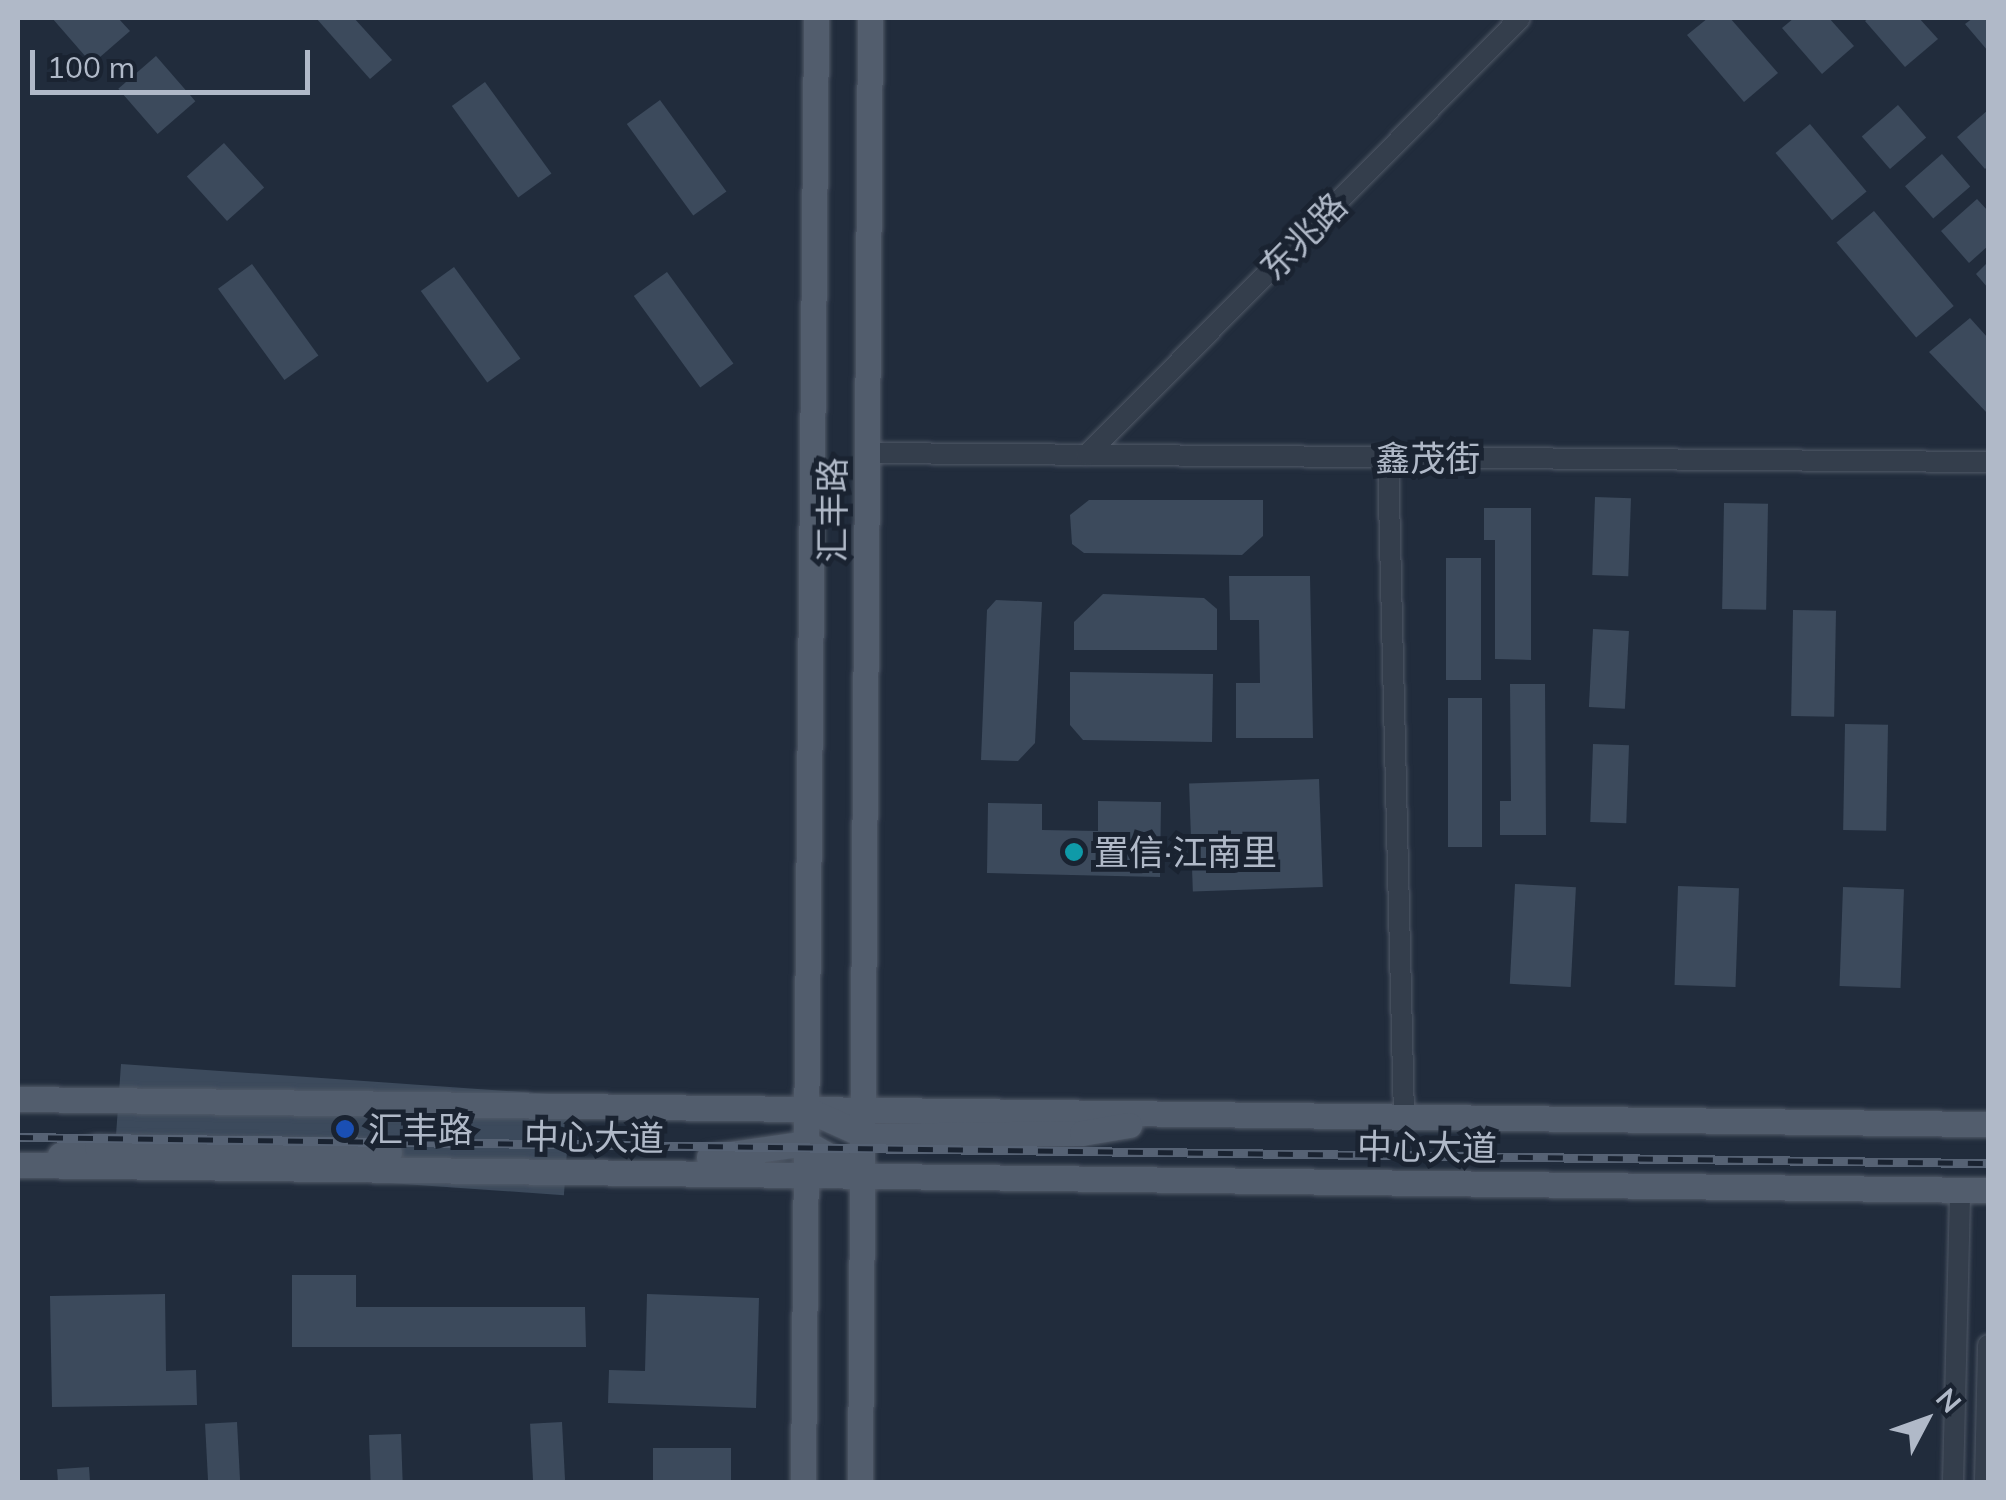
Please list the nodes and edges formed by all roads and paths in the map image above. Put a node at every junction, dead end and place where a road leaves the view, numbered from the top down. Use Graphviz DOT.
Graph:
graph roads {
  1 [pos="816,18"];
  2 [pos="870,18"];
  3 [pos="1520,18"];
  4 [pos="868,453"];
  5 [pos="1087,455"];
  6 [pos="1388,458"];
  7 [pos="1988,462"];
  8 [pos="18,1100"];
  9 [pos="806,1109"];
  10 [pos="1204,1114"];
  11 [pos="1404,1116"];
  12 [pos="865,1123"];
  13 [pos="1988,1124"];
  14 [pos="944,1133"];
  15 [pos="806,1143"];
  16 [pos="736,1157"];
  17 [pos="19,1165"];
  18 [pos="806,1174"];
  19 [pos="865,1175"];
  20 [pos="949,1176"];
  21 [pos="1960,1190"];
  22 [pos="1988,1190"];
  23 [pos="1988,1345"];
  24 [pos="804,1482"];
  25 [pos="860,1482"];
  26 [pos="1953,1482"];
  27 [pos="1985,1482"];
  1 -- 9 [label="main road, 汇丰路"];
  2 -- 4 [label="main road, 汇丰路"];
  3 -- 5 [label="street, 东兆路"];
  4 -- 5 [label="street, 鑫茂街"];
  4 -- 12 [label="main road, 汇丰路"];
  5 -- 6 [label="street, 鑫茂街"];
  6 -- 7 [label="street, 鑫茂街"];
  6 -- 11 [label="street"];
  8 -- 9 [label="main road, 中心大道"];
  9 -- 12 [label="main road, 中心大道"];
  9 -- 15 [label="main road, 汇丰路"];
  10 -- 11 [label="main road, 中心大道"];
  10 -- 12 [label="main road, 中心大道"];
  10 -- 14 [label="main road, 中心大道"];
  11 -- 13 [label="main road, 中心大道"];
  12 -- 14 [label="main road, 中心大道"];
  12 -- 19 [label="main road, 汇丰路"];
  14 -- 20 [label="main road"];
  15 -- 16 [label="main road, 中心大道"];
  15 -- 18 [label="main road, 汇丰路"];
  15 -- 19 [label="main road, 中心大道"];
  16 -- 17 [label="main road, 中心大道"];
  16 -- 18 [label="main road, 中心大道"];
  17 -- 18 [label="main road, 中心大道"];
  18 -- 19 [label="main road, 中心大道"];
  18 -- 24 [label="main road, 汇丰路"];
  19 -- 20 [label="main road, 中心大道"];
  19 -- 25 [label="main road, 汇丰路"];
  20 -- 21 [label="main road, 中心大道"];
  21 -- 22 [label="main road, 中心大道"];
  21 -- 26 [label="street"];
  23 -- 27 [label="street"];
}
